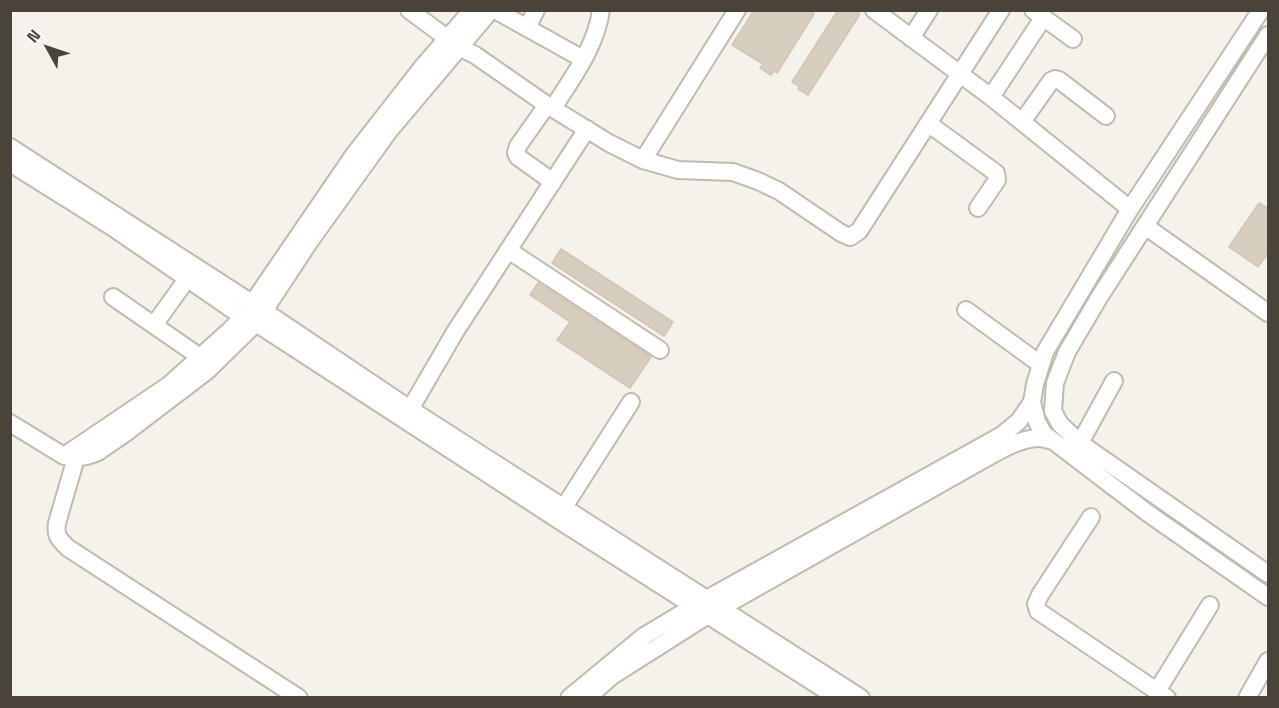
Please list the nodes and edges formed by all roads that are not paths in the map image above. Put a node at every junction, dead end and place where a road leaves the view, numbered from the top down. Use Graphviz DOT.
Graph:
graph roads {
  1 [pos="409,10"];
  2 [pos="424,10"];
  3 [pos="472,10"];
  4 [pos="493,10"];
  5 [pos="536,10"];
  6 [pos="601,10"];
  7 [pos="737,10"];
  8 [pos="874,10"];
  9 [pos="929,10"];
  10 [pos="1001,10"];
  11 [pos="1261,10"];
  12 [pos="1038,14"];
  13 [pos="527,28"];
  14 [pos="1269,35"];
  15 [pos="911,38"];
  16 [pos="1072,39"];
  17 [pos="459,43"];
  18 [pos="583,59"];
  19 [pos="961,74"];
  20 [pos="991,97"];
  21 [pos="550,106"];
  22 [pos="1106,116"];
  23 [pos="1022,122"];
  24 [pos="929,124"];
  25 [pos="587,129"];
  26 [pos="10,147"];
  27 [pos="643,160"];
  28 [pos="10,163"];
  29 [pos="553,182"];
  30 [pos="978,208"];
  31 [pos="1130,209"];
  32 [pos="1145,226"];
  33 [pos="508,250"];
  34 [pos="187,279"];
  35 [pos="113,297"];
  36 [pos="966,310"];
  37 [pos="254,313"];
  38 [pos="1269,313"];
  39 [pos="154,325"];
  40 [pos="660,350"];
  41 [pos="200,357"];
  42 [pos="1040,364"];
  43 [pos="1114,381"];
  44 [pos="631,402"];
  45 [pos="1032,402"];
  46 [pos="407,414"];
  47 [pos="10,423"];
  48 [pos="1054,441"];
  49 [pos="1080,443"];
  50 [pos="70,457"];
  51 [pos="561,513"];
  52 [pos="1091,517"];
  53 [pos="1269,574"];
  54 [pos="1269,597"];
  55 [pos="700,602"];
  56 [pos="1210,605"];
  57 [pos="715,612"];
  58 [pos="1269,661"];
  59 [pos="1162,694"];
  60 [pos="299,698"];
  61 [pos="569,698"];
  62 [pos="587,698"];
  63 [pos="838,698"];
  64 [pos="861,698"];
  65 [pos="1247,698"];
  1 -- 17 [label="street"];
  2 -- 17 [label="street"];
  3 -- 17 [label="street"];
  4 -- 13 [label="street"];
  4 -- 17 [label="street"];
  5 -- 13 [label="street"];
  6 -- 18 [label="street"];
  7 -- 27 [label="street"];
  8 -- 15 [label="street"];
  9 -- 15 [label="street"];
  10 -- 19 [label="street"];
  11 -- 31 [label="street"];
  12 -- 16 [label="street"];
  12 -- 20 [label="street"];
  13 -- 18 [label="street"];
  14 -- 32 [label="street"];
  15 -- 19 [label="street"];
  17 -- 21 [label="street"];
  17 -- 37 [label="street"];
  18 -- 21 [label="street"];
  19 -- 20 [label="street"];
  19 -- 24 [label="street"];
  20 -- 23 [label="street"];
  21 -- 25 [label="street"];
  21 -- 29 [label="street"];
  22 -- 23 [label="street"];
  23 -- 31 [label="street"];
  24 -- 27 [label="street"];
  24 -- 30 [label="street"];
  25 -- 27 [label="street"];
  25 -- 29 [label="street"];
  26 -- 37 [label="street"];
  28 -- 34 [label="street"];
  29 -- 33 [label="street"];
  31 -- 42 [label="street"];
  32 -- 38 [label="street"];
  32 -- 49 [label="street"];
  33 -- 40 [label="street"];
  33 -- 46 [label="street"];
  34 -- 37 [label="street"];
  34 -- 39 [label="street"];
  35 -- 39 [label="street"];
  36 -- 42 [label="street"];
  37 -- 41 [label="street"];
  37 -- 46 [label="street"];
  37 -- 50 [label="street"];
  39 -- 41 [label="street"];
  41 -- 50 [label="street"];
  42 -- 45 [label="street"];
  43 -- 49 [label="street"];
  44 -- 51 [label="street"];
  45 -- 48 [label="street"];
  45 -- 55 [label="street"];
  46 -- 51 [label="street"];
  47 -- 50 [label="street"];
  48 -- 54 [label="street"];
  48 -- 57 [label="street"];
  49 -- 53 [label="street"];
  50 -- 60 [label="street"];
  51 -- 55 [label="street"];
  52 -- 59 [label="street"];
  55 -- 57 [label="street"];
  55 -- 61 [label="street"];
  56 -- 59 [label="street"];
  57 -- 62 [label="street"];
  57 -- 63 [label="street"];
  57 -- 64 [label="street"];
  58 -- 65 [label="street"];
}
